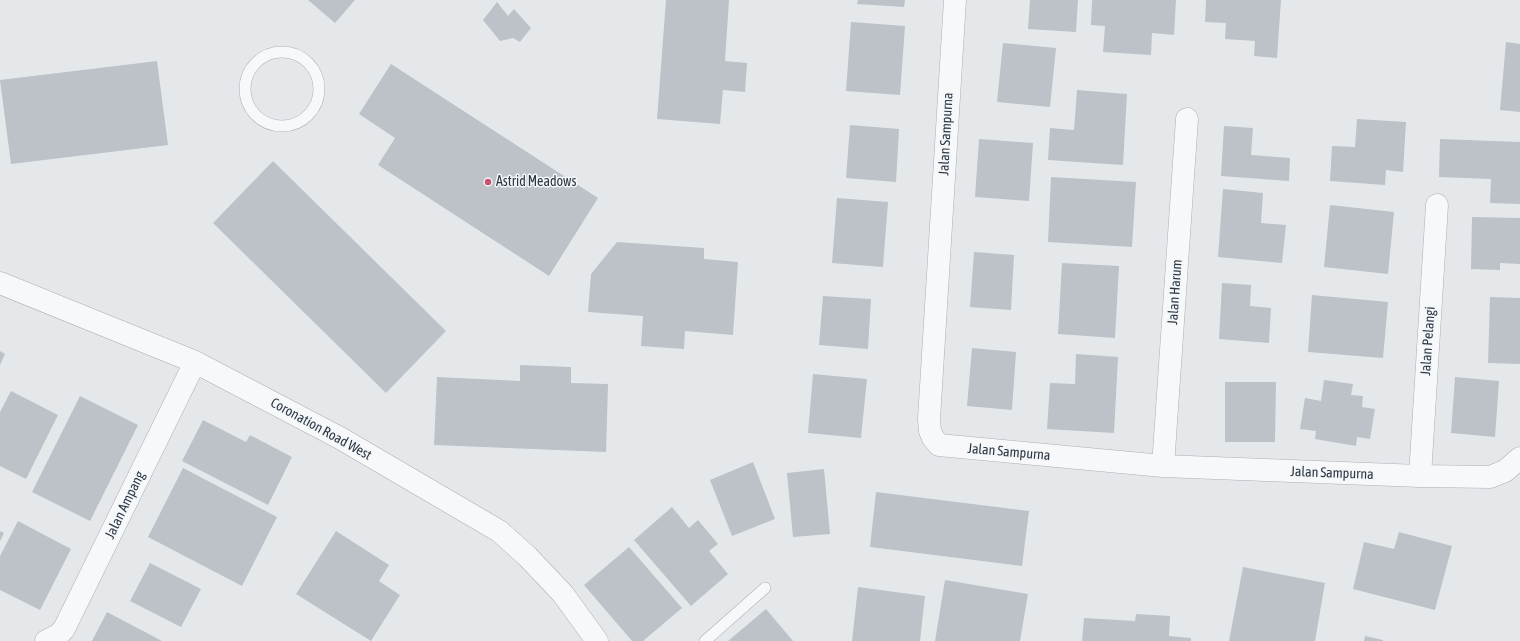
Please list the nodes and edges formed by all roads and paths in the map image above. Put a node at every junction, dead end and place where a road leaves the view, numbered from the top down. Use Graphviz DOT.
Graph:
graph roads {
  1 [pos="955,0"];
  2 [pos="251,110"];
  3 [pos="1187,119"];
  4 [pos="1437,205"];
  5 [pos="0,283"];
  6 [pos="195,362"];
  7 [pos="1520,458"];
  8 [pos="1163,466"];
  9 [pos="1420,476"];
  10 [pos="765,588"];
  11 [pos="46,641"];
  12 [pos="597,641"];
  13 [pos="706,641"];
  1 -- 8 [label="street, Jalan Sampurna"];
  2 -- 2 [label="lane"];
  3 -- 8 [label="street, Jalan Harum"];
  4 -- 9 [label="street, Jalan Pelangi"];
  5 -- 6 [label="street, Coronation Road West"];
  6 -- 11 [label="street, Jalan Ampang"];
  6 -- 12 [label="street, Coronation Road West"];
  7 -- 9 [label="street, Jalan Sampurna"];
  8 -- 9 [label="street, Jalan Sampurna"];
  10 -- 13 [label="lane"];
}
